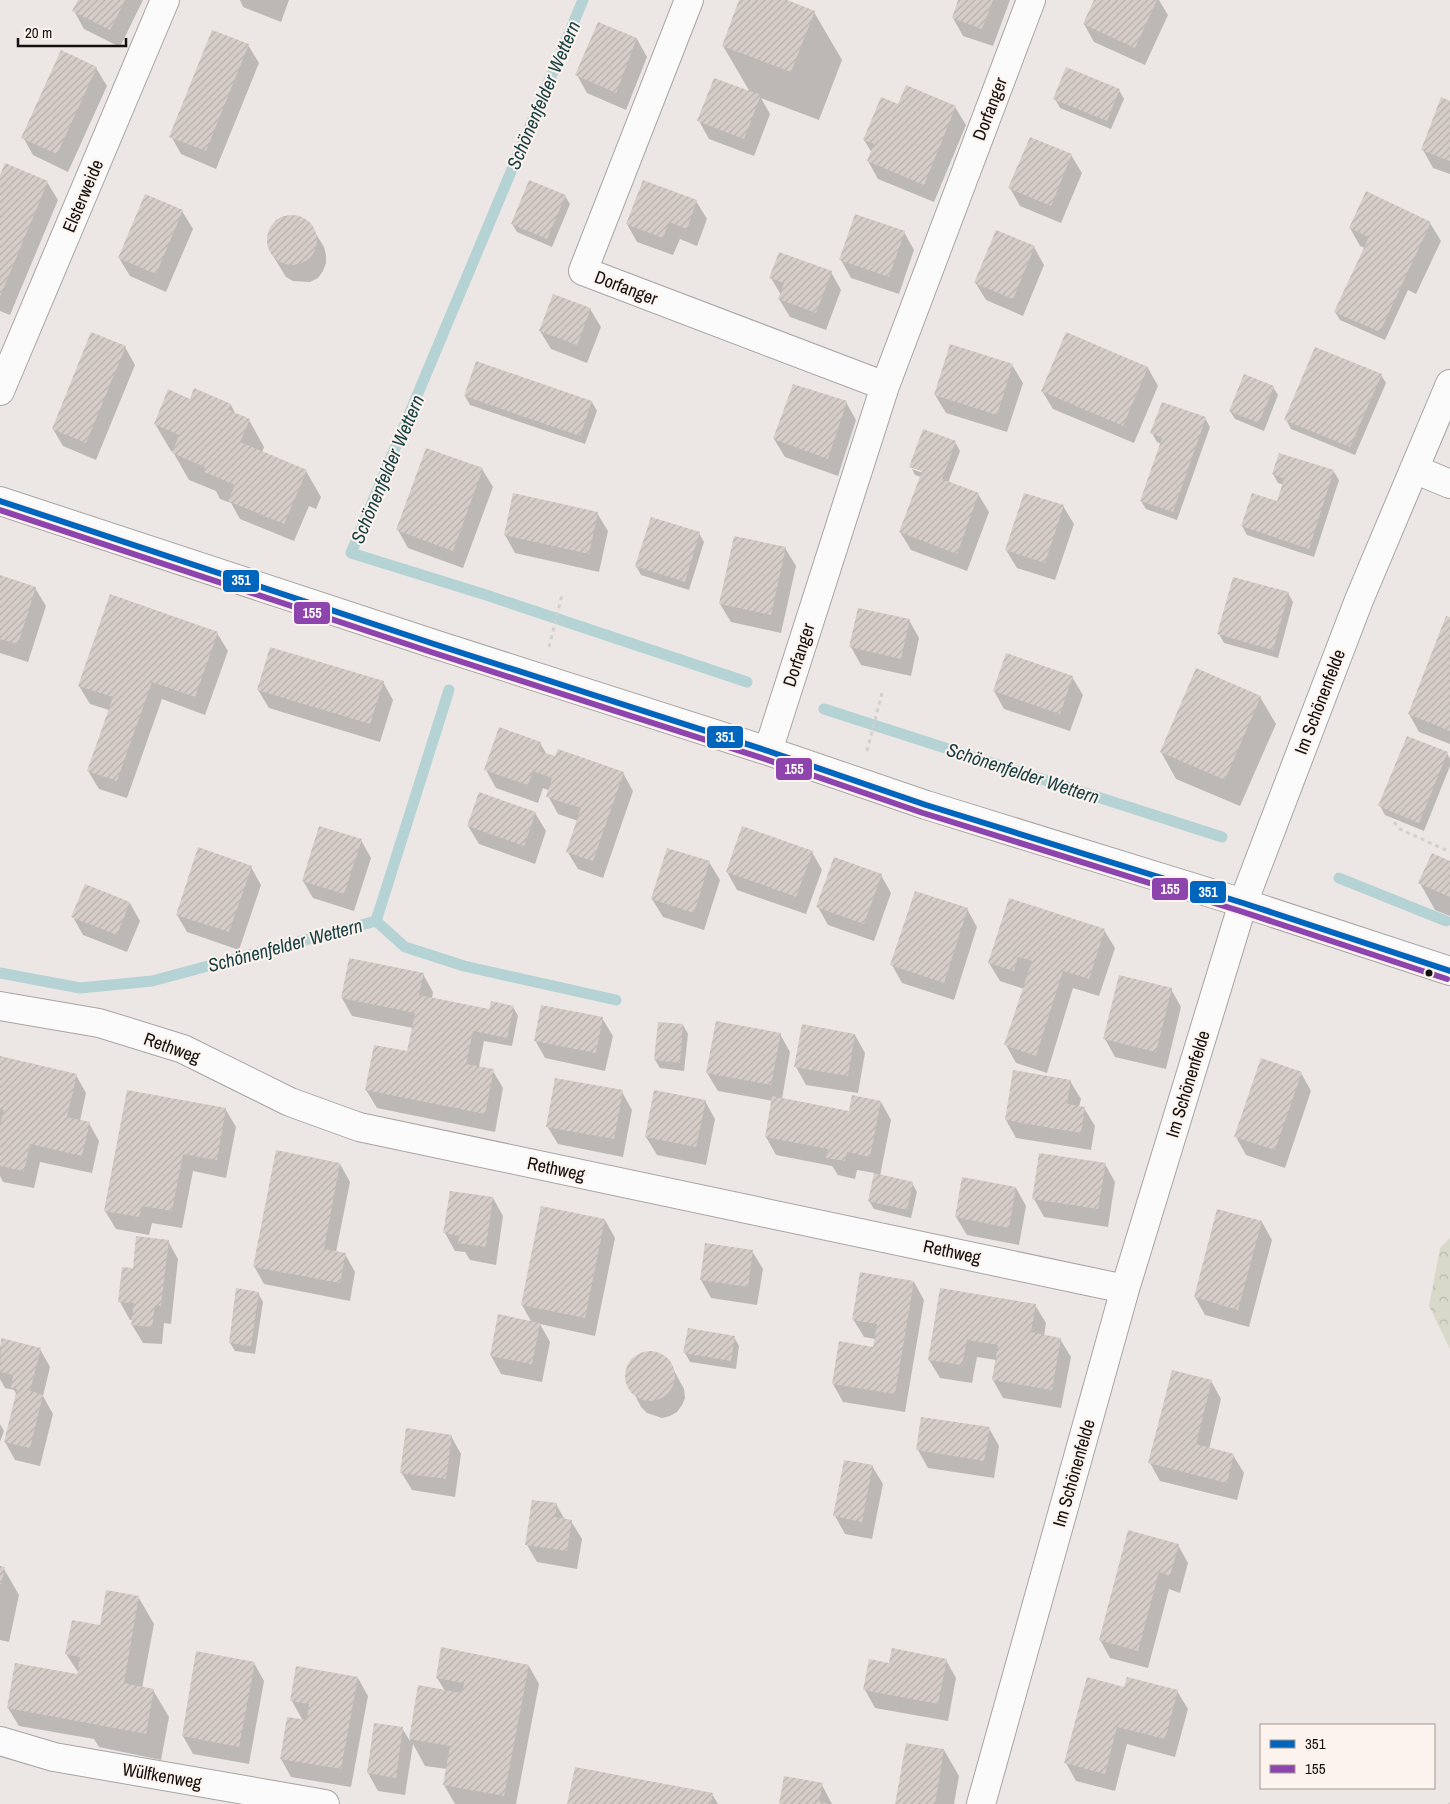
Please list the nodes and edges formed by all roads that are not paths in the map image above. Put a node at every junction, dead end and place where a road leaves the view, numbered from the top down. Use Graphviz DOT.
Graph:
graph roads {
  1 [pos="166,0"];
  2 [pos="689,0"];
  3 [pos="1031,0"];
  4 [pos="1450,384"];
  5 [pos="885,386"];
  6 [pos="0,391"];
  7 [pos="1414,469"];
  8 [pos="1450,484"];
  9 [pos="0,501"];
  10 [pos="768,752"];
  11 [pos="1243,903"];
  12 [pos="1450,971"];
  13 [pos="0,1006"];
  14 [pos="1126,1289"];
  15 [pos="0,1742"];
  16 [pos="325,1804"];
  17 [pos="981,1804"];
  1 -- 6 [label="street, Elsterweide"];
  2 -- 5 [label="street, Dorfanger"];
  3 -- 5 [label="street, Dorfanger"];
  4 -- 7 [label="street, Im Schönenfelde"];
  5 -- 10 [label="street, Dorfanger"];
  7 -- 8 [label="street"];
  7 -- 11 [label="street, Im Schönenfelde"];
  9 -- 10 [label="street"];
  10 -- 11 [label="street"];
  11 -- 12 [label="street"];
  11 -- 14 [label="street, Im Schönenfelde"];
  13 -- 14 [label="street, Rethweg"];
  14 -- 17 [label="street, Im Schönenfelde"];
  15 -- 16 [label="street, Wülfkenweg"];
}
